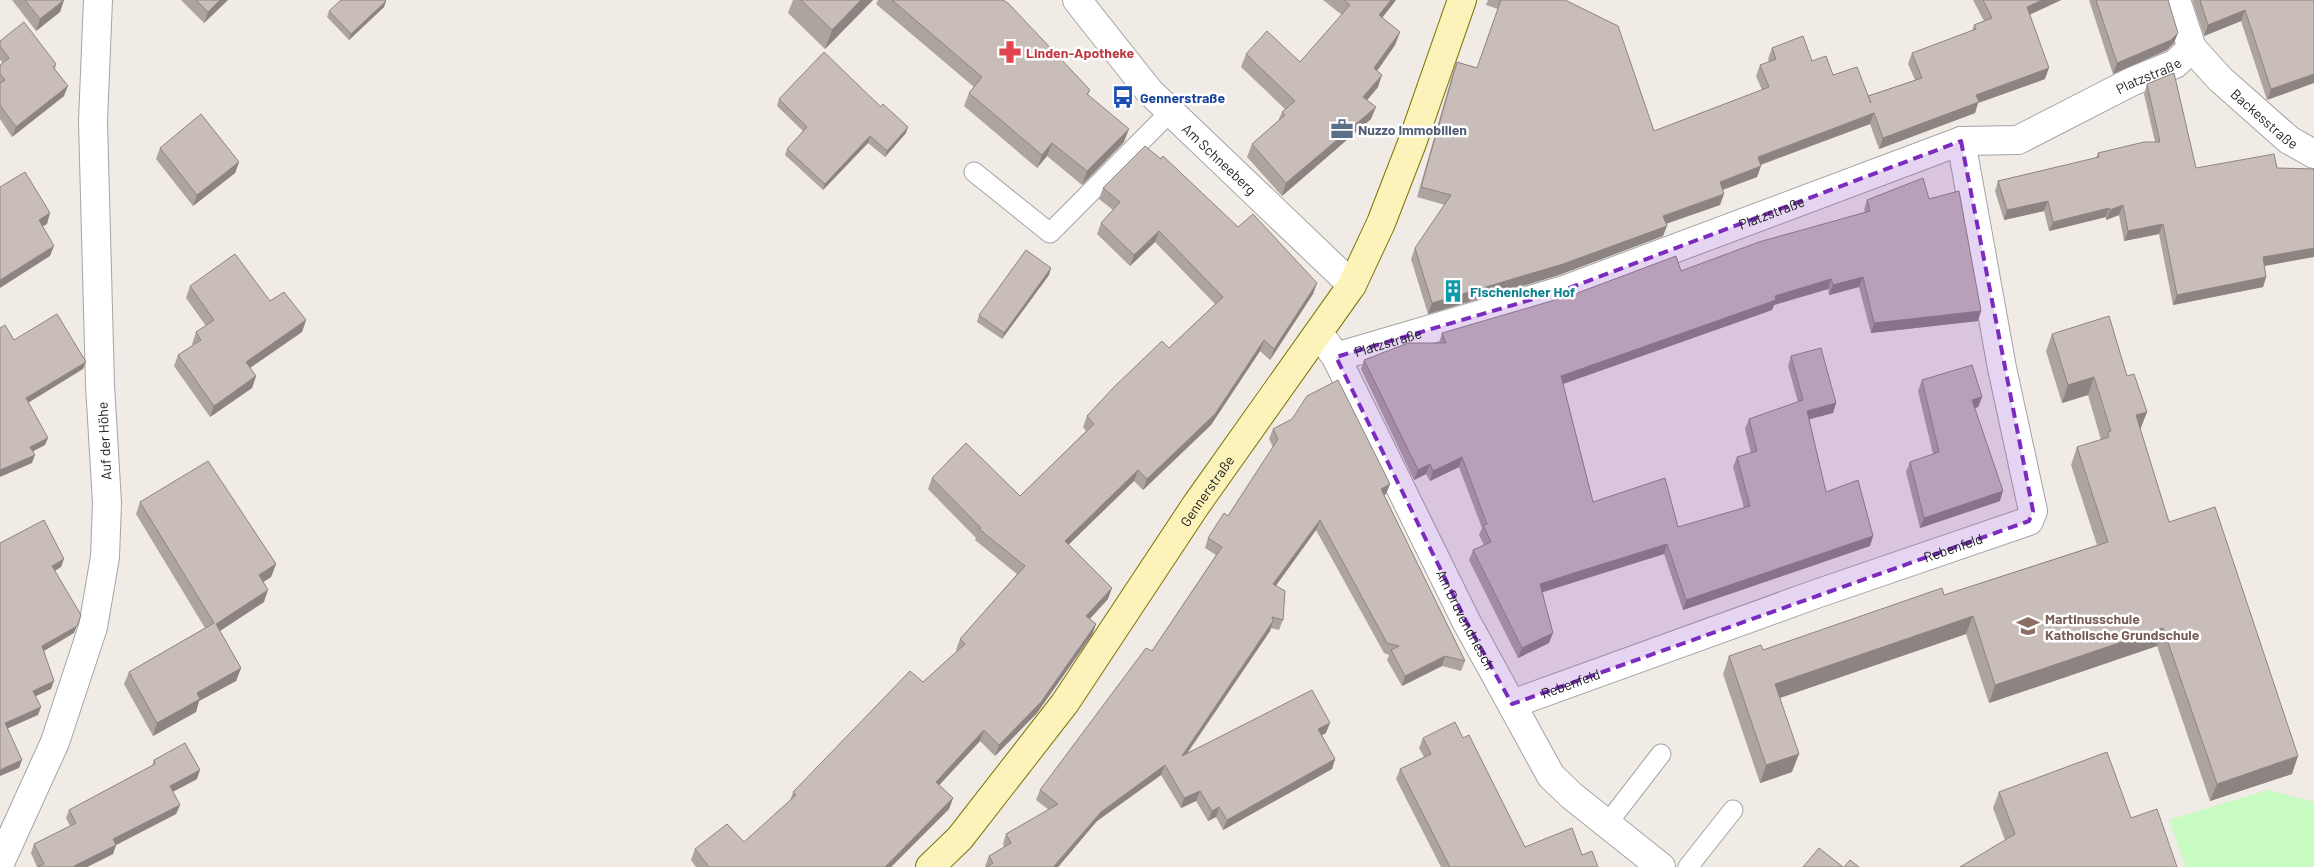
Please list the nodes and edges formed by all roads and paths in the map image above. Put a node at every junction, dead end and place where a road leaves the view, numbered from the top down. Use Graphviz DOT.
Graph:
graph roads {
  1 [pos="98,0"];
  2 [pos="1077,0"];
  3 [pos="1462,0"];
  4 [pos="2176,0"];
  5 [pos="2192,48"];
  6 [pos="2220,79"];
  7 [pos="1171,111"];
  8 [pos="1961,141"];
  9 [pos="2314,154"];
  10 [pos="974,172"];
  11 [pos="1352,285"];
  12 [pos="1319,334"];
  13 [pos="1336,358"];
  14 [pos="1512,704"];
  15 [pos="1662,754"];
  16 [pos="1733,810"];
  17 [pos="1607,824"];
  18 [pos="0,863"];
  19 [pos="930,867"];
  20 [pos="1661,867"];
  21 [pos="1688,867"];
  1 -- 18 [label="street, Auf der Höhe"];
  2 -- 7 [label="street, Am Schneeberg"];
  3 -- 11 [label="street, Gennerstraße"];
  4 -- 5 [label="street, Platzstraße"];
  5 -- 6 [label="street, Platzstraße"];
  5 -- 8 [label="street, Platzstraße"];
  6 -- 9 [label="street, Backesstraße"];
  7 -- 10 [label="lane"];
  7 -- 11 [label="street, Am Schneeberg"];
  8 -- 13 [label="street, Platzstraße"];
  8 -- 14 [label="street, Rebenfeld"];
  11 -- 12 [label="street, Gennerstraße"];
  12 -- 13 [label="street, Am Druvendriesch"];
  12 -- 19 [label="street, Gennerstraße"];
  13 -- 14 [label="street, Am Druvendriesch"];
  14 -- 17 [label="street, Am Druvendriesch"];
  15 -- 17 [label="lane"];
  16 -- 21 [label="lane"];
  17 -- 20 [label="street, Am Druvendriesch"];
}
